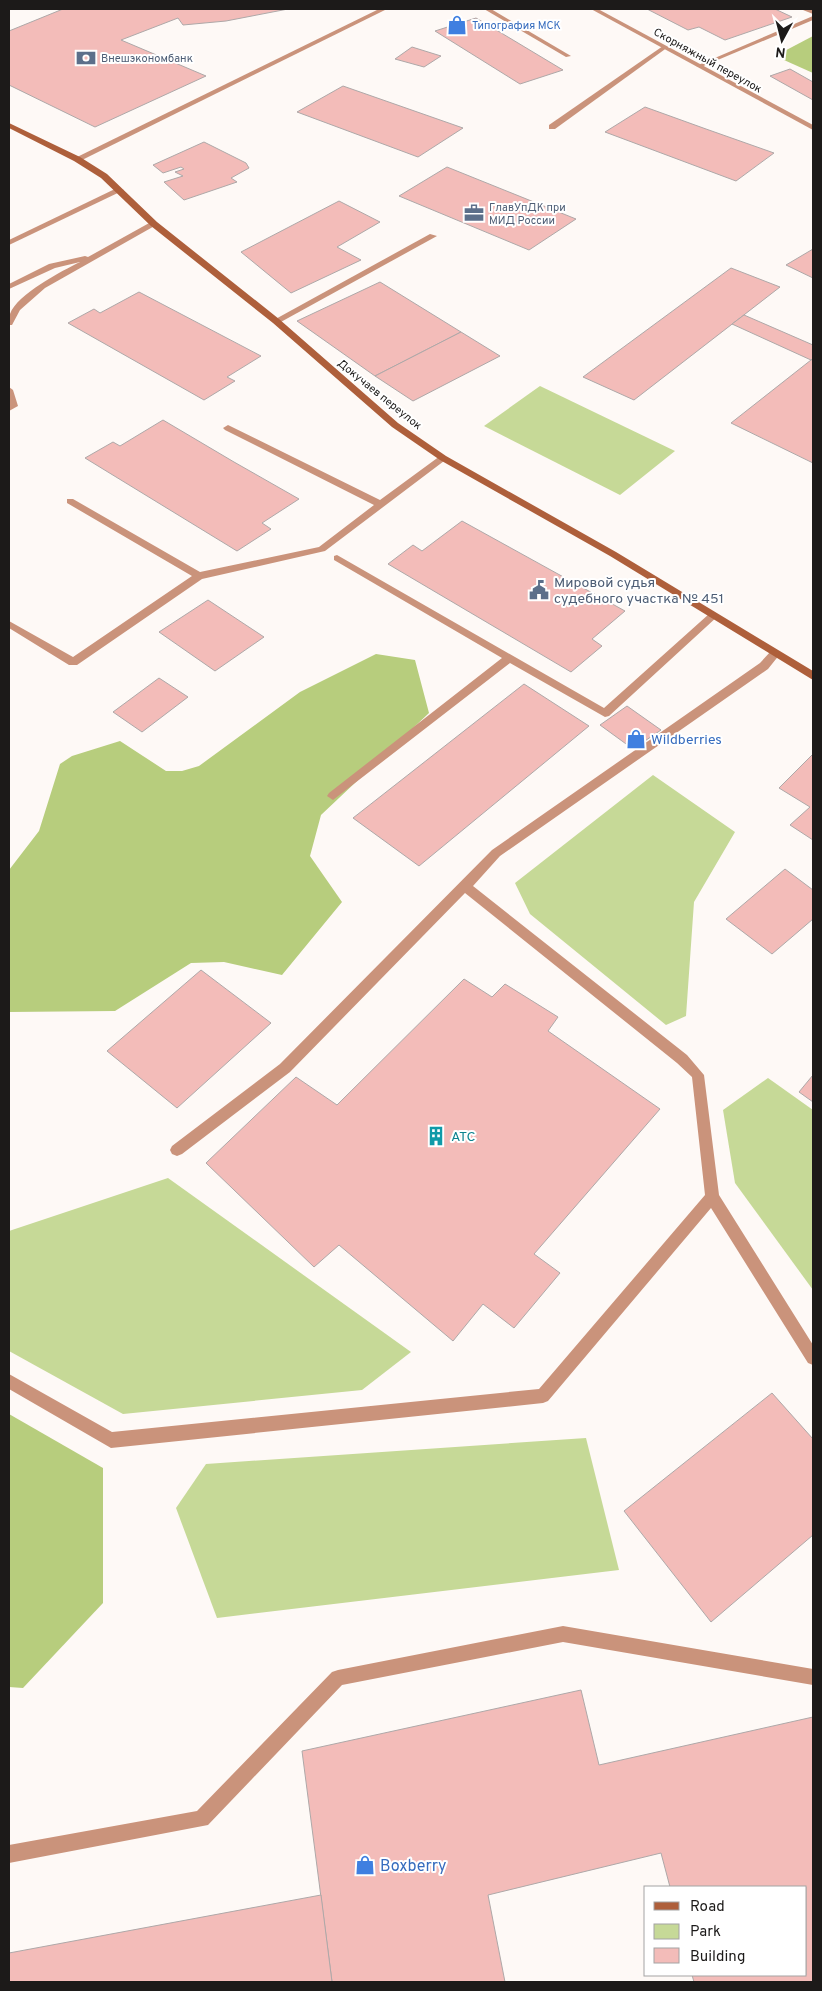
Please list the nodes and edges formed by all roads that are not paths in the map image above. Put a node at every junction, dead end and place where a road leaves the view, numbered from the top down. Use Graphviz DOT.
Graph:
graph roads {
  1 [pos="384,9"];
  2 [pos="487,9"];
  3 [pos="594,9"];
  4 [pos="805,9"];
  5 [pos="813,12"];
  6 [pos="813,18"];
  7 [pos="665,47"];
  8 [pos="568,56"];
  9 [pos="699,66"];
  10 [pos="9,125"];
  11 [pos="552,127"];
  12 [pos="813,128"];
  13 [pos="77,159"];
  14 [pos="120,190"];
  15 [pos="154,224"];
  16 [pos="433,236"];
  17 [pos="9,243"];
  18 [pos="102,254"];
  19 [pos="9,287"];
  20 [pos="276,321"];
  21 [pos="9,324"];
  22 [pos="9,390"];
  23 [pos="9,408"];
  24 [pos="228,428"];
  25 [pos="443,458"];
  26 [pos="70,501"];
  27 [pos="382,504"];
  28 [pos="336,558"];
  29 [pos="199,576"];
  30 [pos="713,616"];
  31 [pos="9,624"];
  32 [pos="775,654"];
  33 [pos="509,658"];
  34 [pos="813,676"];
  35 [pos="333,796"];
  36 [pos="465,886"];
  37 [pos="177,1150"];
  38 [pos="712,1197"];
  39 [pos="813,1358"];
  40 [pos="9,1381"];
  41 [pos="813,1677"];
  42 [pos="9,1854"];
  1 -- 13 [label="street"];
  2 -- 8 [label="street"];
  3 -- 7 [label="street, Скорняжный переулок"];
  4 -- 5 [label="street"];
  6 -- 9 [label="street"];
  7 -- 9 [label="street, Скорняжный переулок"];
  7 -- 11 [label="street"];
  9 -- 12 [label="street, Скорняжный переулок"];
  10 -- 13 [label="street, Докучаев переулок"];
  13 -- 14 [label="street, Докучаев переулок"];
  14 -- 15 [label="street, Докучаев переулок"];
  14 -- 17 [label="street"];
  15 -- 18 [label="street"];
  15 -- 20 [label="street, Докучаев переулок"];
  16 -- 20 [label="street"];
  18 -- 19 [label="street"];
  18 -- 21 [label="street"];
  20 -- 25 [label="street, Докучаев переулок"];
  22 -- 23 [label="street"];
  24 -- 27 [label="street"];
  25 -- 27 [label="street"];
  25 -- 30 [label="street, Докучаев переулок"];
  26 -- 29 [label="street"];
  27 -- 29 [label="street"];
  28 -- 33 [label="street"];
  29 -- 31 [label="street"];
  30 -- 32 [label="street, Докучаев переулок"];
  30 -- 33 [label="street"];
  32 -- 34 [label="street, Докучаев переулок"];
  32 -- 36 [label="street"];
  33 -- 35 [label="street"];
  36 -- 37 [label="street"];
  36 -- 38 [label="street"];
  38 -- 39 [label="street"];
  38 -- 40 [label="street"];
  41 -- 42 [label="street"];
}
